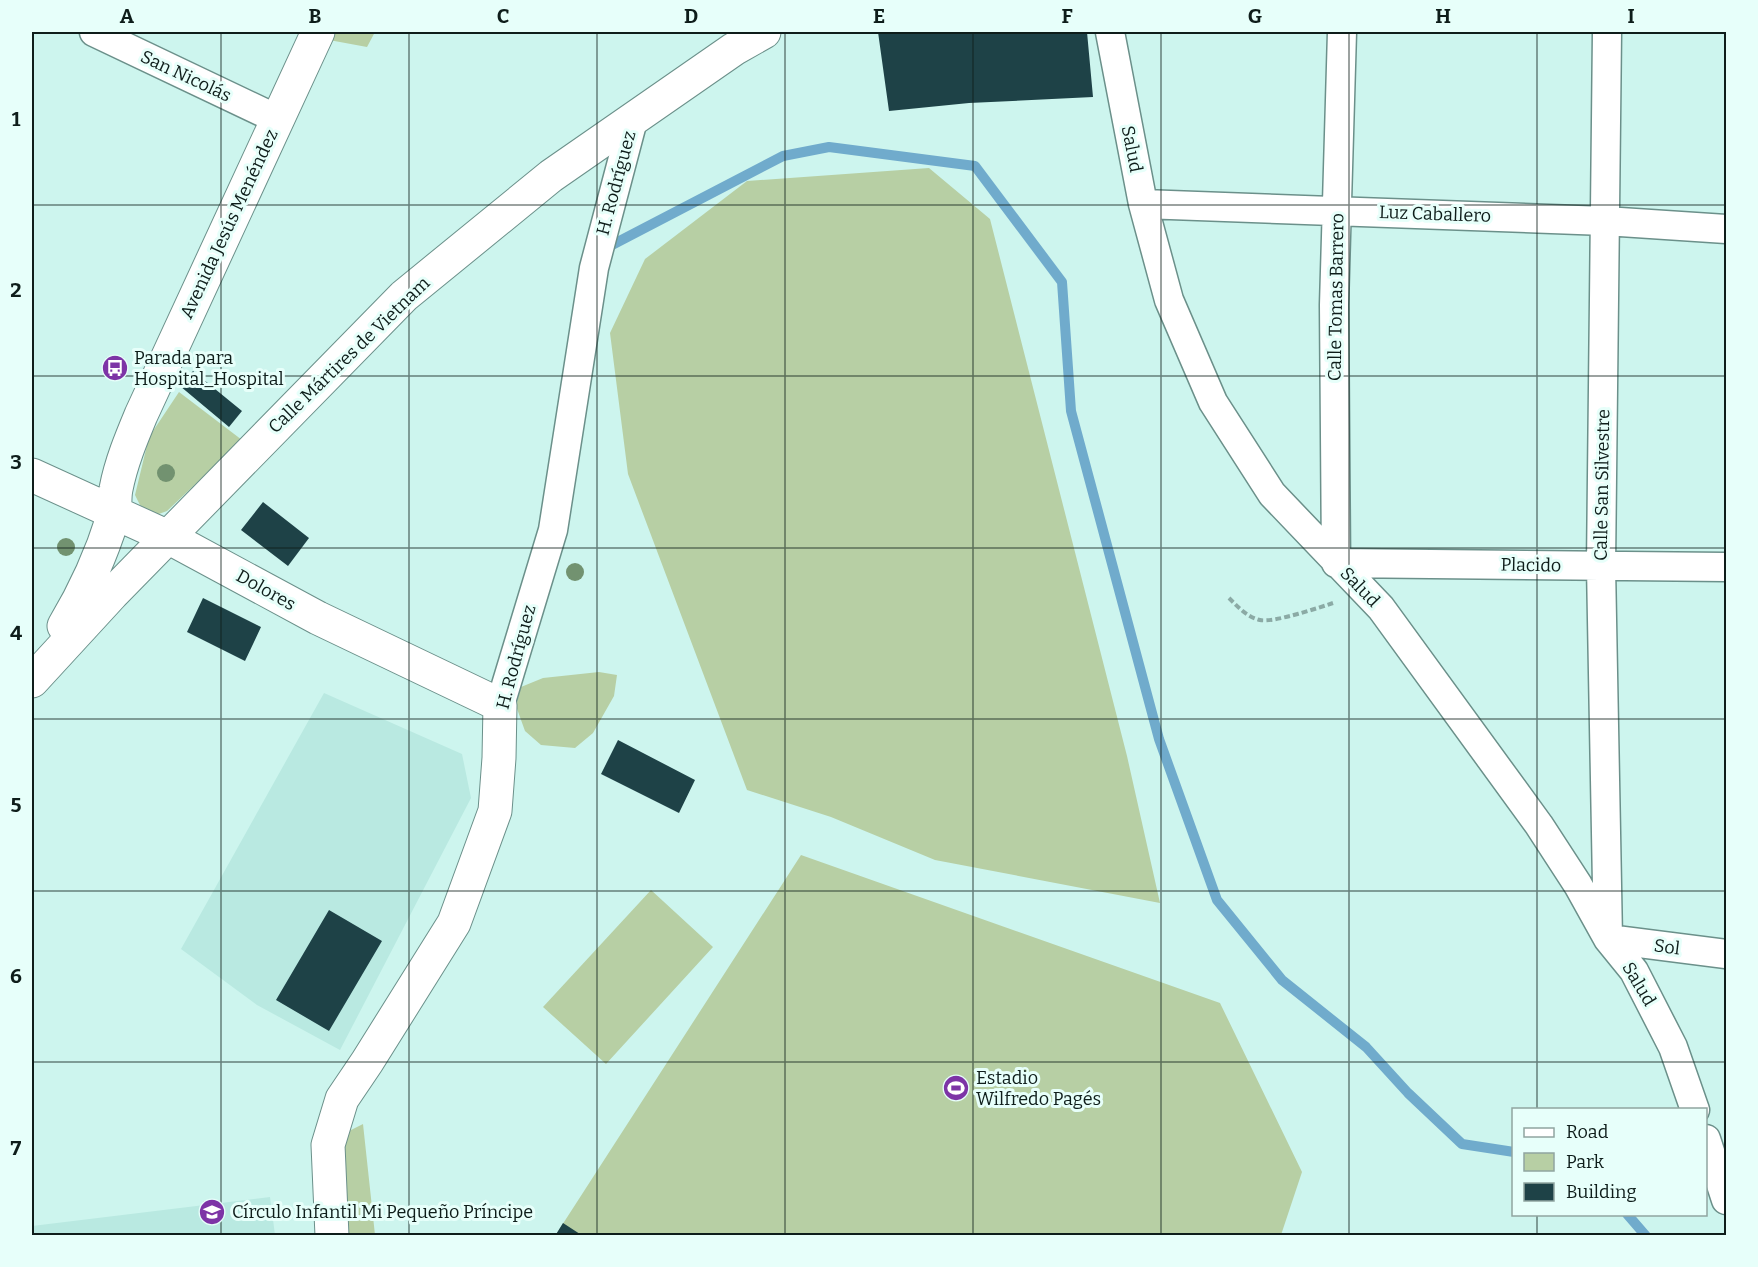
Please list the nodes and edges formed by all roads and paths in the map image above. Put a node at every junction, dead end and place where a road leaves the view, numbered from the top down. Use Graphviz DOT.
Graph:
graph roads {
  1 [pos="94,32"];
  2 [pos="318,32"];
  3 [pos="764,32"];
  4 [pos="1110,32"];
  5 [pos="1342,32"];
  6 [pos="1607,32"];
  7 [pos="279,120"];
  8 [pos="633,120"];
  9 [pos="1143,204"];
  10 [pos="1337,211"];
  11 [pos="1605,221"];
  12 [pos="1726,229"];
  13 [pos="32,475"];
  14 [pos="114,513"];
  15 [pos="168,537"];
  16 [pos="1336,563"];
  17 [pos="1601,566"];
  18 [pos="1726,567"];
  19 [pos="1366,594"];
  20 [pos="1229,598"];
  21 [pos="32,681"];
  22 [pos="500,705"];
  23 [pos="1608,939"];
  24 [pos="1726,954"];
  25 [pos="1694,1108"];
  26 [pos="1707,1142"];
  27 [pos="1726,1200"];
  28 [pos="332,1236"];
  1 -- 7 [label="street, San Nicolás"];
  2 -- 7 [label="main road, Avenida Jesús Menéndez"];
  3 -- 8 [label="main road, Calle Mártires de Vietnam"];
  4 -- 9 [label="street, Salud"];
  5 -- 10 [label="street, Calle Tomas Barrero"];
  6 -- 11 [label="street, Calle San Silvestre"];
  7 -- 14 [label="main road, Avenida Jesús Menéndez"];
  8 -- 15 [label="main road, Calle Mártires de Vietnam"];
  8 -- 22 [label="street, H. Rodríguez"];
  9 -- 10 [label="street, Luz Caballero"];
  9 -- 16 [label="street, Salud"];
  10 -- 11 [label="street, Luz Caballero"];
  10 -- 16 [label="street, Calle Tomas Barrero"];
  11 -- 12 [label="street, Luz Caballero"];
  11 -- 17 [label="street, Calle San Silvestre"];
  13 -- 14 [label="main road, Dolores"];
  14 -- 15 [label="main road, Dolores"];
  14 -- 21 [label="main road, Avenida Jesús Menéndez"];
  15 -- 21 [label="main road, Calle Mártires de Vietnam"];
  15 -- 22 [label="main road, Dolores"];
  16 -- 17 [label="street, Placido"];
  16 -- 19 [label="street, Salud"];
  17 -- 18 [label="street, Placido"];
  17 -- 23 [label="street, Calle San Silvestre"];
  19 -- 20 [label="path"];
  19 -- 23 [label="street, Salud"];
  22 -- 28 [label="main road, H. Rodríguez"];
  23 -- 24 [label="street, Sol"];
  23 -- 25 [label="street, Salud"];
  26 -- 27 [label="street"];
}
